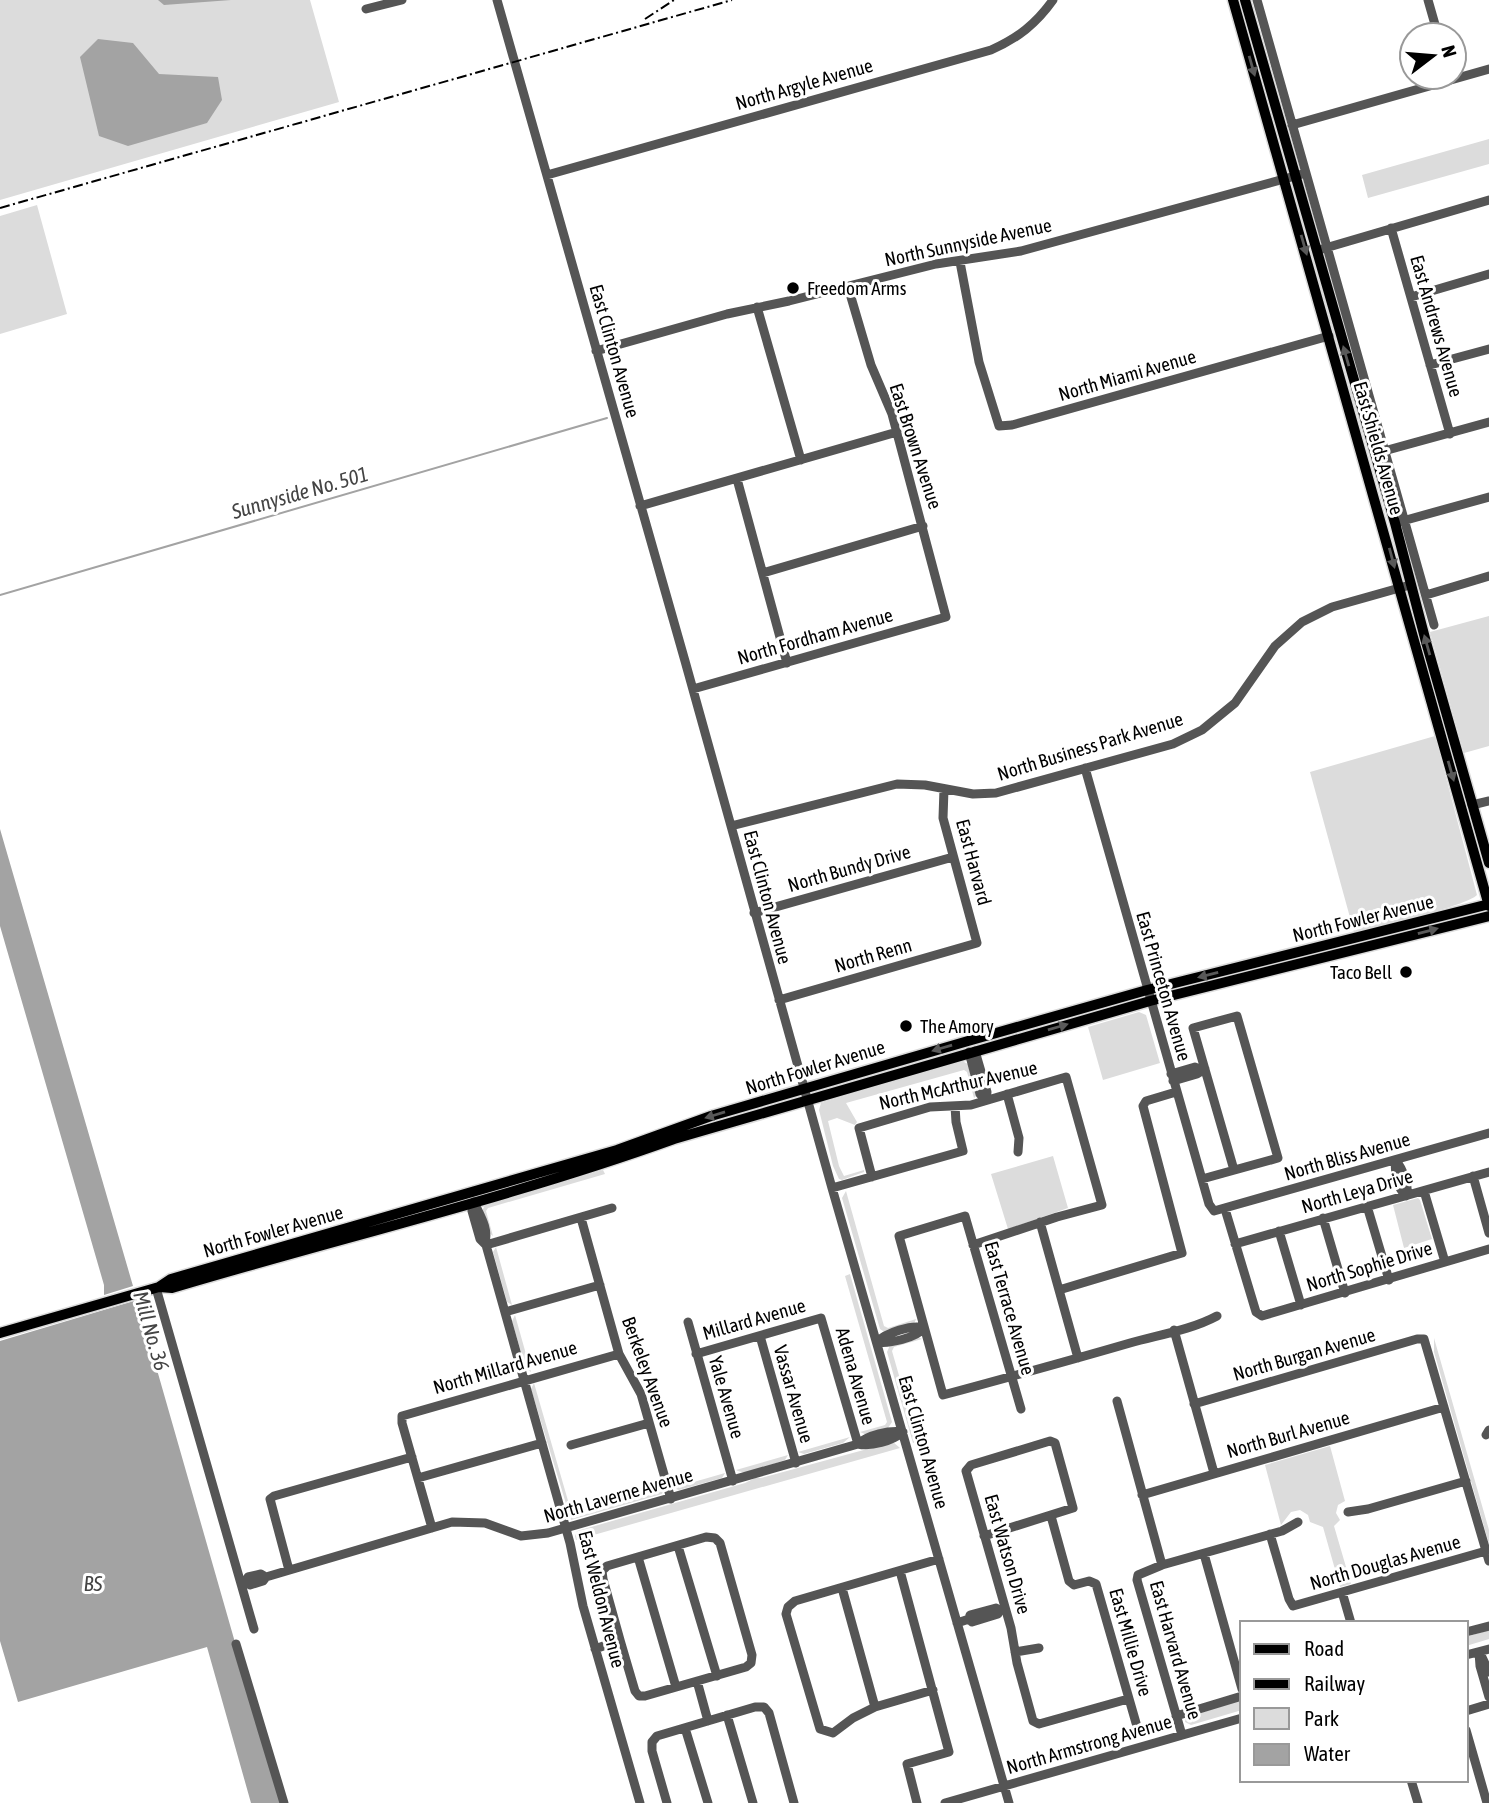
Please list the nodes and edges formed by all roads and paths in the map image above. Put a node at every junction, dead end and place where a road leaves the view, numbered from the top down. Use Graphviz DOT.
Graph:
graph roads {
  1 [pos="402,0"];
  2 [pos="497,0"];
  3 [pos="1054,0"];
  4 [pos="1233,0"];
  5 [pos="1245,0"];
  6 [pos="1256,0"];
  7 [pos="1428,0"];
  8 [pos="366,9"];
  9 [pos="1434,21"];
  10 [pos="1489,69"];
  11 [pos="1468,74"];
  12 [pos="1406,91"];
  13 [pos="1292,125"];
  14 [pos="547,175"];
  15 [pos="1295,176"];
  16 [pos="1489,200"];
  17 [pos="1391,228"];
  18 [pos="1322,249"];
  19 [pos="960,262"];
  20 [pos="1489,274"];
  21 [pos="848,287"];
  22 [pos="1411,297"];
  23 [pos="757,307"];
  24 [pos="1329,336"];
  25 [pos="1489,349"];
  26 [pos="596,351"];
  27 [pos="1430,365"];
  28 [pos="1489,422"];
  29 [pos="897,432"];
  30 [pos="1450,434"];
  31 [pos="1384,451"];
  32 [pos="801,460"];
  33 [pos="737,479"];
  34 [pos="1489,496"];
  35 [pos="640,506"];
  36 [pos="1400,522"];
  37 [pos="923,526"];
  38 [pos="1384,527"];
  39 [pos="763,573"];
  40 [pos="1489,576"];
  41 [pos="1405,586"];
  42 [pos="1426,595"];
  43 [pos="946,617"];
  44 [pos="1434,625"];
  45 [pos="787,663"];
  46 [pos="1423,673"];
  47 [pos="693,689"];
  48 [pos="1455,744"];
  49 [pos="1085,768"];
  50 [pos="944,789"];
  51 [pos="1489,800"];
  52 [pos="1472,805"];
  53 [pos="731,826"];
  54 [pos="953,857"];
  55 [pos="1489,863"];
  56 [pos="1489,905"];
  57 [pos="754,913"];
  58 [pos="1489,916"];
  59 [pos="977,943"];
  60 [pos="1322,946"];
  61 [pos="1242,977"];
  62 [pos="1149,995"];
  63 [pos="779,1000"];
  64 [pos="1020,1026"];
  65 [pos="972,1051"];
  66 [pos="1197,1071"];
  67 [pos="1172,1077"];
  68 [pos="1176,1092"];
  69 [pos="806,1094"];
  70 [pos="1007,1094"];
  71 [pos="986,1100"];
  72 [pos="955,1105"];
  73 [pos="1489,1133"];
  74 [pos="1018,1152"];
  75 [pos="1396,1160"];
  76 [pos="1234,1170"];
  77 [pos="1489,1172"];
  78 [pos="1473,1176"];
  79 [pos="872,1177"];
  80 [pos="1202,1180"];
  81 [pos="832,1188"];
  82 [pos="1424,1191"];
  83 [pos="1406,1196"];
  84 [pos="474,1200"];
  85 [pos="1367,1206"];
  86 [pos="612,1208"];
  87 [pos="1225,1209"];
  88 [pos="1214,1211"];
  89 [pos="581,1218"];
  90 [pos="1323,1218"];
  91 [pos="1040,1223"];
  92 [pos="356,1226"];
  93 [pos="1279,1231"];
  94 [pos="1489,1233"];
  95 [pos="486,1243"];
  96 [pos="1235,1244"];
  97 [pos="973,1245"];
  98 [pos="1489,1250"];
  99 [pos="295,1252"];
  100 [pos="1445,1262"];
  101 [pos="1389,1280"];
  102 [pos="600,1285"];
  103 [pos="157,1288"];
  104 [pos="1059,1290"];
  105 [pos="1345,1293"];
  106 [pos="1301,1305"];
  107 [pos="505,1312"];
  108 [pos="1217,1316"];
  109 [pos="821,1318"];
  110 [pos="688,1322"];
  111 [pos="924,1328"];
  112 [pos="1174,1331"];
  113 [pos="0,1333"];
  114 [pos="760,1336"];
  115 [pos="877,1342"];
  116 [pos="619,1354"];
  117 [pos="696,1354"];
  118 [pos="1078,1358"];
  119 [pos="1011,1376"];
  120 [pos="524,1381"];
  121 [pos="1117,1401"];
  122 [pos="1195,1404"];
  123 [pos="1444,1407"];
  124 [pos="1021,1409"];
  125 [pos="649,1423"];
  126 [pos="902,1432"];
  127 [pos="542,1443"];
  128 [pos="858,1444"];
  129 [pos="571,1445"];
  130 [pos="412,1457"];
  131 [pos="796,1463"];
  132 [pos="1214,1473"];
  133 [pos="418,1478"];
  134 [pos="733,1481"];
  135 [pos="1466,1481"];
  136 [pos="1142,1495"];
  137 [pos="671,1499"];
  138 [pos="1348,1512"];
  139 [pos="1051,1516"];
  140 [pos="1298,1522"];
  141 [pos="432,1528"];
  142 [pos="566,1529"];
  143 [pos="1270,1534"];
  144 [pos="984,1536"];
  145 [pos="678,1546"];
  146 [pos="1204,1554"];
  147 [pos="1488,1556"];
  148 [pos="638,1557"];
  149 [pos="939,1559"];
  150 [pos="1162,1565"];
  151 [pos="289,1570"];
  152 [pos="900,1571"];
  153 [pos="244,1583"];
  154 [pos="842,1588"];
  155 [pos="1342,1592"];
  156 [pos="1002,1609"];
  157 [pos="1350,1621"];
  158 [pos="957,1623"];
  159 [pos="1489,1626"];
  160 [pos="254,1629"];
  161 [pos="1468,1632"];
  162 [pos="621,1640"];
  163 [pos="236,1644"];
  164 [pos="1039,1648"];
  165 [pos="595,1649"];
  166 [pos="1484,1650"];
  167 [pos="1015,1652"];
  168 [pos="1489,1672"];
  169 [pos="717,1676"];
  170 [pos="697,1681"];
  171 [pos="1240,1682"];
  172 [pos="676,1687"];
  173 [pos="933,1690"];
  174 [pos="1240,1697"];
  175 [pos="1489,1697"];
  176 [pos="1128,1699"];
  177 [pos="1489,1704"];
  178 [pos="875,1707"];
  179 [pos="1468,1710"];
  180 [pos="727,1715"];
  181 [pos="1176,1716"];
  182 [pos="1240,1719"];
  183 [pos="708,1721"];
  184 [pos="1136,1723"];
  185 [pos="685,1728"];
  186 [pos="1182,1735"];
  187 [pos="1468,1737"];
  188 [pos="1412,1782"];
  189 [pos="1004,1786"];
  190 [pos="284,1803"];
  191 [pos="640,1803"];
  192 [pos="667,1803"];
  193 [pos="708,1803"];
  194 [pos="753,1803"];
  195 [pos="794,1803"];
  196 [pos="917,1803"];
  197 [pos="945,1803"];
  198 [pos="1009,1803"];
  199 [pos="1418,1803"];
  200 [pos="1487,1803"];
  1 -- 8 [label="street"];
  2 -- 14 [label="street, East Clinton Avenue"];
  3 -- 14 [label="street, North Argyle Avenue"];
  4 -- 15 [label="main road, East Shields Avenue, one-way"];
  5 -- 15 [label="main road, East Shields Avenue"];
  6 -- 13 [label="street, East Shields Avenue"];
  7 -- 9 [label="street"];
  10 -- 11 [label="street"];
  12 -- 13 [label="street"];
  13 -- 15 [label="street, East Shields Avenue"];
  14 -- 26 [label="street, East Clinton Avenue"];
  15 -- 18 [label="main road, East Shields Avenue"];
  15 -- 19 [label="street, North Sunnyside Avenue"];
  15 -- 24 [label="main road, East Shields Avenue, one-way"];
  16 -- 17 [label="street"];
  17 -- 18 [label="street"];
  17 -- 22 [label="street, East Andrews Avenue"];
  18 -- 31 [label="street, East Shields Avenue"];
  36 -- 18 [label="main road, East Shields Avenue, one-way"];
  19 -- 21 [label="street, North Sunnyside Avenue"];
  19 -- 24 [label="street, North Miami Avenue"];
  20 -- 22 [label="street"];
  21 -- 23 [label="street, North Sunnyside Avenue"];
  21 -- 29 [label="street, East Brown Avenue"];
  22 -- 27 [label="street, East Andrews Avenue"];
  23 -- 26 [label="street, North Sunnyside Avenue"];
  23 -- 32 [label="street"];
  24 -- 38 [label="main road, East Shields Avenue"];
  25 -- 27 [label="street"];
  26 -- 35 [label="street, East Clinton Avenue"];
  27 -- 30 [label="street, East Andrews Avenue"];
  28 -- 30 [label="street"];
  29 -- 32 [label="street"];
  29 -- 37 [label="street, East Brown Avenue"];
  30 -- 31 [label="street"];
  31 -- 36 [label="street, East Shields Avenue"];
  32 -- 33 [label="street"];
  33 -- 35 [label="street"];
  33 -- 39 [label="street"];
  34 -- 36 [label="street"];
  35 -- 47 [label="street, East Clinton Avenue"];
  36 -- 38 [label="street"];
  36 -- 41 [label="main road, East Shields Avenue"];
  36 -- 42 [label="street, East Shields Avenue"];
  37 -- 39 [label="street"];
  37 -- 43 [label="street, East Brown Avenue"];
  38 -- 41 [label="main road, East Shields Avenue, one-way"];
  39 -- 45 [label="street"];
  40 -- 42 [label="street"];
  41 -- 46 [label="main road, East Shields Avenue"];
  48 -- 41 [label="main road, East Shields Avenue, one-way"];
  41 -- 49 [label="street, North Business Park Avenue"];
  42 -- 44 [label="street, East Shields Avenue"];
  43 -- 45 [label="street, North Fordham Avenue"];
  45 -- 47 [label="street, North Fordham Avenue"];
  46 -- 48 [label="main road"];
  46 -- 56 [label="main road, East Shields Avenue, one-way"];
  47 -- 53 [label="street, East Clinton Avenue"];
  48 -- 52 [label="main road, East Shields Avenue"];
  49 -- 50 [label="street, North Business Park Avenue"];
  49 -- 62 [label="street, East Princeton Avenue"];
  50 -- 53 [label="street, North Business Park Avenue"];
  50 -- 54 [label="street, East Harvard"];
  51 -- 52 [label="street"];
  52 -- 55 [label="main road, East Shields Avenue"];
  53 -- 57 [label="street, East Clinton Avenue"];
  54 -- 57 [label="street, North Bundy Drive"];
  54 -- 59 [label="street, East Harvard"];
  56 -- 60 [label="main road, North Fowler Avenue"];
  57 -- 63 [label="street, East Clinton Avenue"];
  61 -- 58 [label="main road, North Fowler Avenue, one-way"];
  59 -- 63 [label="street, North Renn"];
  60 -- 61 [label="main road"];
  60 -- 62 [label="main road, North Fowler Avenue, one-way"];
  61 -- 62 [label="main road, North Fowler Avenue"];
  62 -- 64 [label="main road, North Fowler Avenue"];
  65 -- 62 [label="main road, North Fowler Avenue, one-way"];
  62 -- 67 [label="street, East Princeton Avenue"];
  63 -- 69 [label="street, East Clinton Avenue"];
  64 -- 65 [label="main road"];
  64 -- 69 [label="main road, North Fowler Avenue, one-way"];
  65 -- 69 [label="main road, North Fowler Avenue"];
  65 -- 71 [label="street"];
  66 -- 67 [label="street"];
  66 -- 76 [label="street"];
  66 -- 76 [label="street"];
  67 -- 68 [label="street, East Princeton Avenue"];
  68 -- 80 [label="street, East Princeton Avenue"];
  68 -- 104 [label="street"];
  69 -- 81 [label="street, East Clinton Avenue"];
  69 -- 84 [label="main road, North Fowler Avenue"];
  70 -- 71 [label="street, North McArthur Avenue"];
  70 -- 74 [label="street"];
  70 -- 91 [label="street, North McArthur Avenue"];
  71 -- 72 [label="street, North McArthur Avenue"];
  72 -- 79 [label="street"];
  72 -- 79 [label="street, North McArthur Avenue"];
  73 -- 75 [label="street, North Bliss Avenue"];
  75 -- 83 [label="street"];
  75 -- 87 [label="street, North Bliss Avenue"];
  76 -- 80 [label="street"];
  77 -- 78 [label="street, North Leya Drive"];
  78 -- 82 [label="street, North Leya Drive"];
  78 -- 94 [label="street"];
  79 -- 81 [label="street"];
  80 -- 88 [label="street, East Princeton Avenue"];
  81 -- 115 [label="street, East Clinton Avenue"];
  82 -- 83 [label="street, North Leya Drive"];
  82 -- 100 [label="street"];
  83 -- 85 [label="street, North Leya Drive"];
  84 -- 92 [label="main road, North Fowler Avenue"];
  84 -- 95 [label="street, East Weldon Avenue"];
  84 -- 99 [label="main road, North Fowler Avenue"];
  85 -- 90 [label="street, North Leya Drive"];
  85 -- 101 [label="street"];
  86 -- 89 [label="street"];
  87 -- 88 [label="street, North Bliss Avenue"];
  87 -- 96 [label="street"];
  89 -- 95 [label="street"];
  89 -- 102 [label="street, Berkeley Avenue"];
  90 -- 93 [label="street, North Leya Drive"];
  90 -- 105 [label="street"];
  91 -- 97 [label="street"];
  91 -- 104 [label="street"];
  92 -- 99 [label="main road"];
  92 -- 103 [label="main road, North Fowler Avenue"];
  93 -- 96 [label="street, North Leya Drive"];
  93 -- 106 [label="street"];
  95 -- 107 [label="street, East Weldon Avenue"];
  96 -- 106 [label="street, North Sophie Drive"];
  97 -- 111 [label="street, East Terrace Avenue"];
  97 -- 119 [label="street, East Terrace Avenue"];
  98 -- 100 [label="street, North Sophie Drive"];
  99 -- 103 [label="main road, North Fowler Avenue"];
  100 -- 101 [label="street, North Sophie Drive"];
  101 -- 105 [label="street, North Sophie Drive"];
  102 -- 107 [label="street"];
  102 -- 116 [label="street, Berkeley Avenue"];
  103 -- 113 [label="main road, North Fowler Avenue"];
  103 -- 153 [label="street"];
  104 -- 118 [label="street"];
  105 -- 106 [label="street, North Sophie Drive"];
  107 -- 120 [label="street, East Weldon Avenue"];
  108 -- 112 [label="street"];
  109 -- 114 [label="street, Millard Avenue"];
  109 -- 128 [label="street, Adena Avenue"];
  110 -- 117 [label="street, Yale Avenue"];
  111 -- 115 [label="street"];
  111 -- 119 [label="street"];
  112 -- 118 [label="street"];
  112 -- 122 [label="street"];
  114 -- 117 [label="street, Millard Avenue"];
  114 -- 131 [label="street, Vassar Avenue"];
  115 -- 126 [label="street, East Clinton Avenue"];
  116 -- 120 [label="street, North Millard Avenue"];
  116 -- 125 [label="street, Berkeley Avenue"];
  117 -- 134 [label="street, Yale Avenue"];
  118 -- 119 [label="street"];
  119 -- 124 [label="street, East Terrace Avenue"];
  120 -- 127 [label="street, East Weldon Avenue"];
  120 -- 130 [label="street, North Millard Avenue"];
  121 -- 136 [label="street"];
  122 -- 123 [label="street, North Burgan Avenue"];
  122 -- 132 [label="street"];
  123 -- 132 [label="street, North Burl Avenue"];
  123 -- 135 [label="street"];
  125 -- 129 [label="street"];
  125 -- 137 [label="street, Berkeley Avenue"];
  126 -- 128 [label="street, North Laverne Avenue"];
  126 -- 149 [label="street, East Clinton Avenue"];
  127 -- 133 [label="street"];
  127 -- 142 [label="street, East Weldon Avenue"];
  128 -- 131 [label="street, North Laverne Avenue"];
  130 -- 133 [label="street"];
  130 -- 151 [label="street"];
  131 -- 134 [label="street, North Laverne Avenue"];
  132 -- 136 [label="street, North Burl Avenue"];
  133 -- 141 [label="street"];
  134 -- 137 [label="street, North Laverne Avenue"];
  135 -- 138 [label="street"];
  135 -- 147 [label="street"];
  136 -- 150 [label="street"];
  137 -- 142 [label="street, North Laverne Avenue"];
  139 -- 144 [label="street"];
  139 -- 144 [label="street, East Watson Drive"];
  139 -- 176 [label="street, East Millie Drive"];
  140 -- 143 [label="street"];
  141 -- 142 [label="street, North Laverne Avenue"];
  141 -- 151 [label="street, North Laverne Avenue"];
  142 -- 165 [label="street, East Weldon Avenue"];
  143 -- 146 [label="street"];
  143 -- 155 [label="street, North Douglas Avenue"];
  144 -- 156 [label="street, East Watson Drive"];
  145 -- 148 [label="street"];
  145 -- 169 [label="street"];
  145 -- 169 [label="street"];
  146 -- 150 [label="street"];
  146 -- 171 [label="street"];
  147 -- 155 [label="street, North Douglas Avenue"];
  148 -- 162 [label="street"];
  148 -- 172 [label="street"];
  149 -- 152 [label="street"];
  149 -- 158 [label="street, East Clinton Avenue"];
  150 -- 181 [label="street, East Harvard Avenue"];
  151 -- 153 [label="street, North Laverne Avenue"];
  152 -- 154 [label="street"];
  152 -- 173 [label="street"];
  153 -- 160 [label="street"];
  154 -- 178 [label="street"];
  154 -- 178 [label="street"];
  155 -- 157 [label="street"];
  156 -- 158 [label="street"];
  156 -- 167 [label="street, East Watson Drive"];
  158 -- 189 [label="street, East Clinton Avenue"];
  159 -- 161 [label="street"];
  162 -- 165 [label="street"];
  162 -- 172 [label="street"];
  163 -- 190 [label="street"];
  164 -- 167 [label="street"];
  165 -- 191 [label="street, East Weldon Avenue"];
  166 -- 168 [label="street"];
  166 -- 175 [label="street"];
  167 -- 176 [label="street, East Watson Drive"];
  169 -- 170 [label="street"];
  170 -- 172 [label="street"];
  170 -- 183 [label="street"];
  173 -- 178 [label="street"];
  173 -- 196 [label="street"];
  174 -- 181 [label="street, North Armstrong Avenue"];
  176 -- 184 [label="street, East Millie Drive"];
  177 -- 179 [label="street"];
  180 -- 183 [label="street"];
  180 -- 194 [label="street"];
  180 -- 195 [label="street"];
  181 -- 186 [label="street, East Harvard Avenue"];
  182 -- 186 [label="street, North Armstrong Avenue"];
  183 -- 185 [label="street"];
  185 -- 192 [label="street"];
  185 -- 193 [label="street"];
  186 -- 189 [label="street, North Armstrong Avenue"];
  187 -- 200 [label="street"];
  188 -- 199 [label="street"];
  189 -- 197 [label="street, North Armstrong Avenue"];
  189 -- 198 [label="street, East Clinton Avenue"];
}
